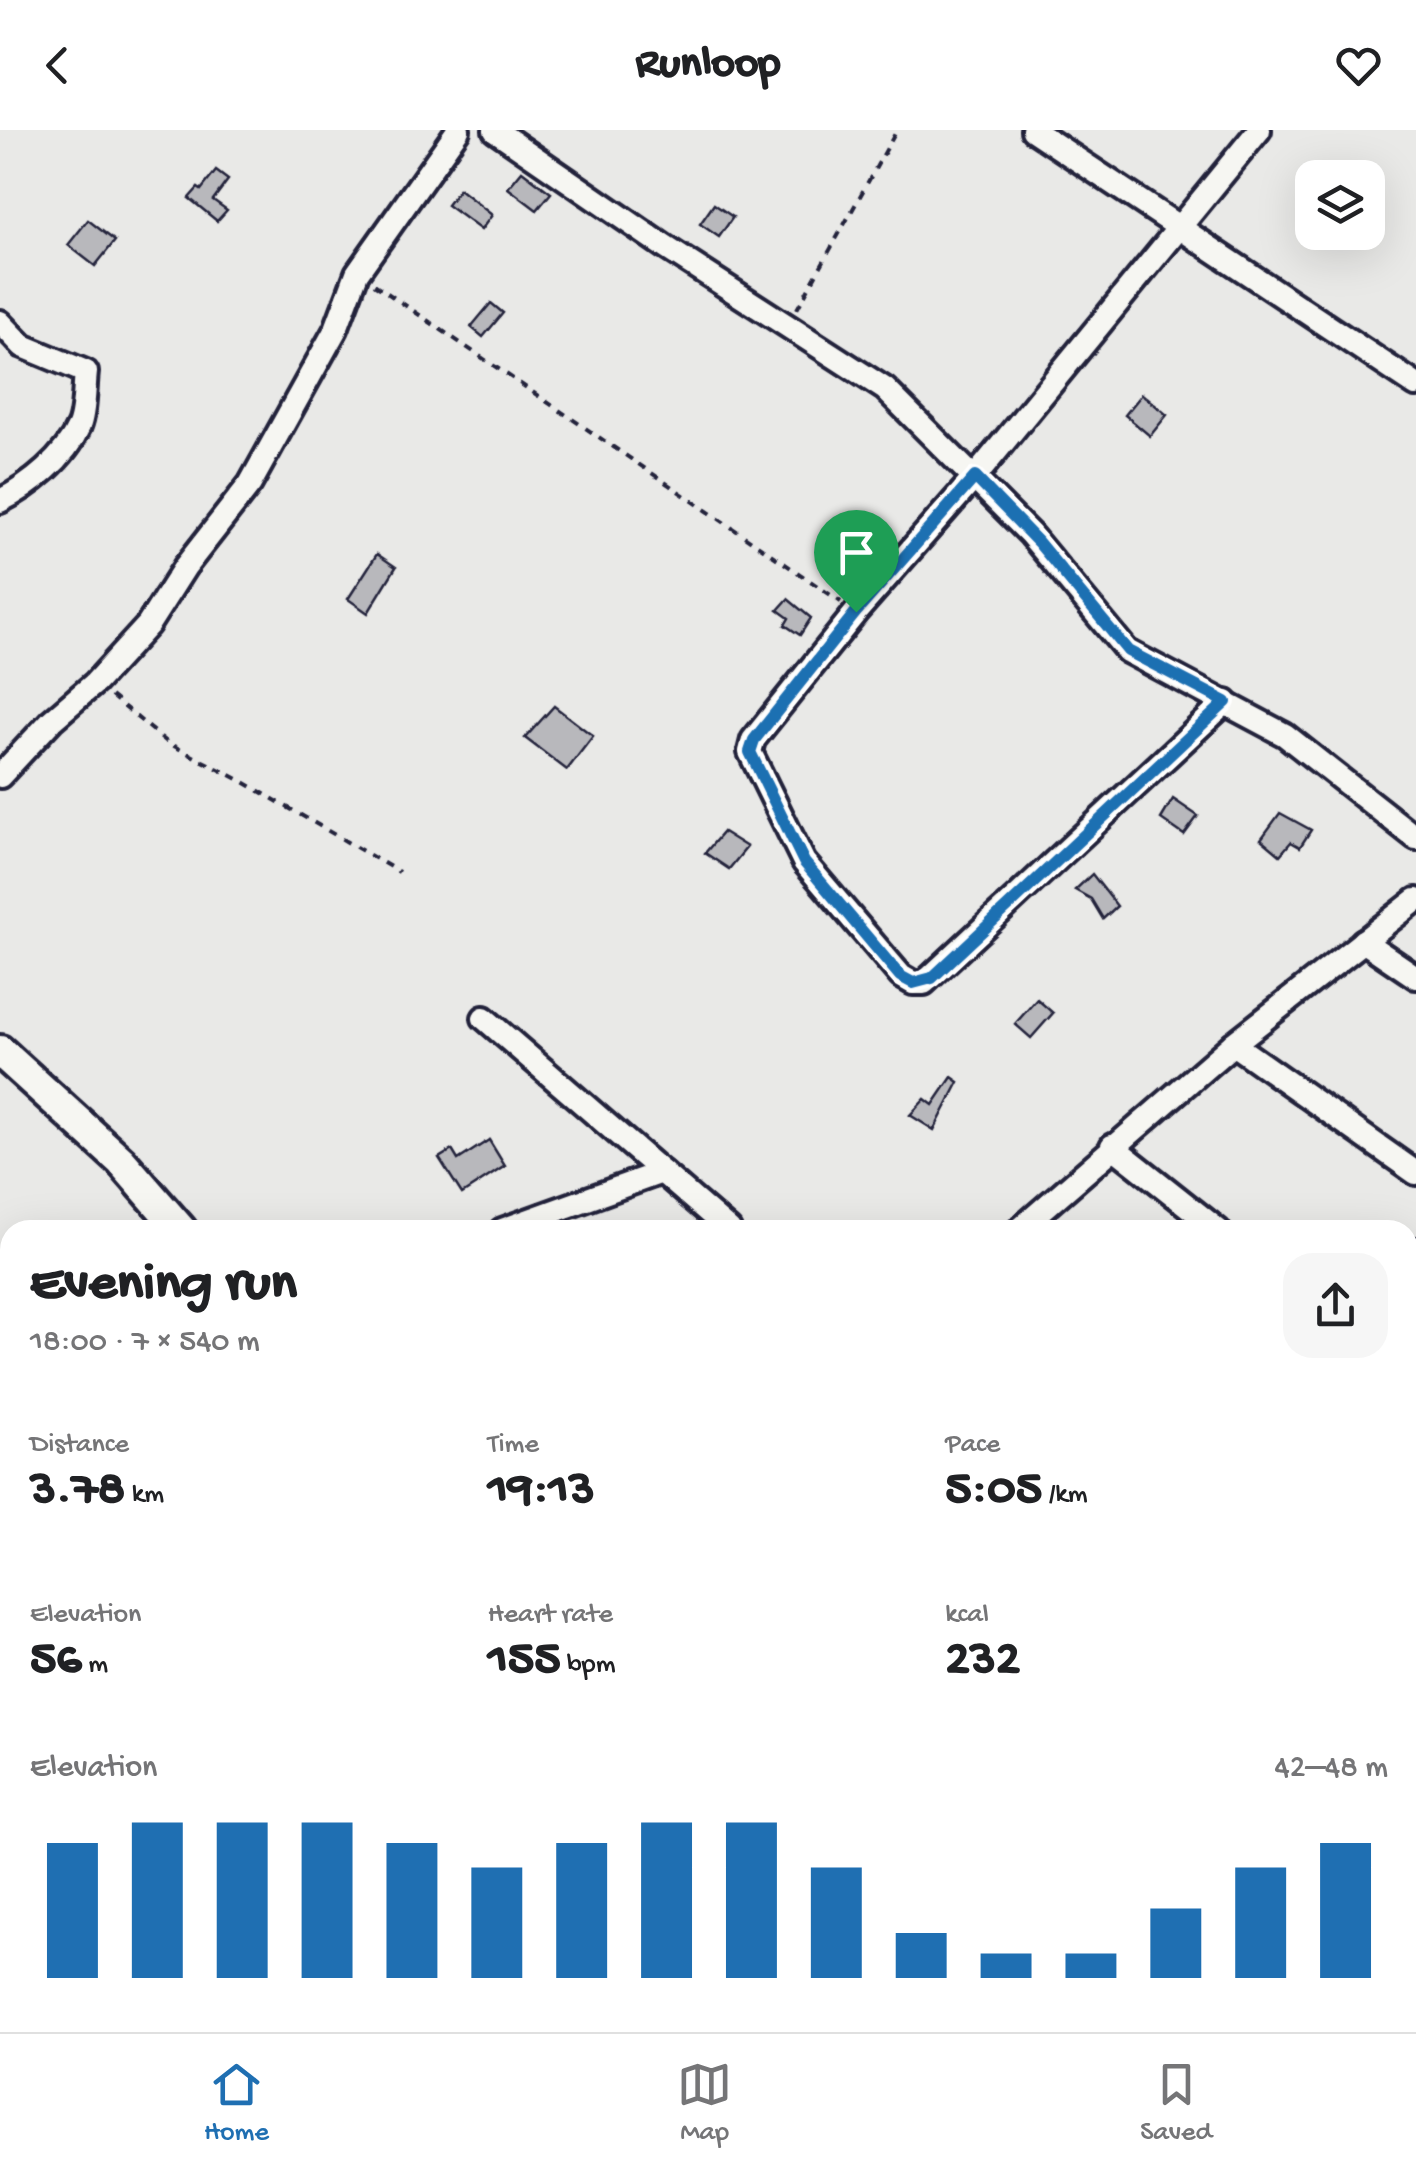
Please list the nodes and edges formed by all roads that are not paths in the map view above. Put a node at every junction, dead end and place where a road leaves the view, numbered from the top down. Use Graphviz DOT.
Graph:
graph roads {
  1 [pos="458,130"];
  2 [pos="495,130"];
  3 [pos="1033,130"];
  4 [pos="1259,130"];
  5 [pos="1180,228"];
  6 [pos="0,322"];
  7 [pos="1416,384"];
  8 [pos="975,477"];
  9 [pos="0,501"];
  10 [pos="1226,702"];
  11 [pos="0,776"];
  12 [pos="1416,838"];
  13 [pos="1416,900"];
  14 [pos="1364,942"];
  15 [pos="1416,977"];
  16 [pos="484,1018"];
  17 [pos="1232,1044"];
  18 [pos="0,1052"];
  19 [pos="1112,1146"];
  20 [pos="662,1172"];
  21 [pos="1416,1173"];
  22 [pos="172,1220"];
  23 [pos="530,1220"];
  24 [pos="717,1220"];
  25 [pos="1030,1220"];
  26 [pos="1205,1220"];
  1 -- 11 [label="street"];
  2 -- 8 [label="street"];
  3 -- 5 [label="street"];
  4 -- 5 [label="street"];
  5 -- 7 [label="street"];
  5 -- 8 [label="street"];
  6 -- 9 [label="street"];
  8 -- 10 [label="street"];
  8 -- 10 [label="street"];
  10 -- 12 [label="street"];
  13 -- 14 [label="street"];
  14 -- 15 [label="street"];
  14 -- 17 [label="street"];
  16 -- 20 [label="street"];
  17 -- 19 [label="street"];
  17 -- 21 [label="street"];
  18 -- 22 [label="main road"];
  19 -- 25 [label="street"];
  19 -- 26 [label="street"];
  20 -- 23 [label="street"];
  20 -- 24 [label="street"];
}
